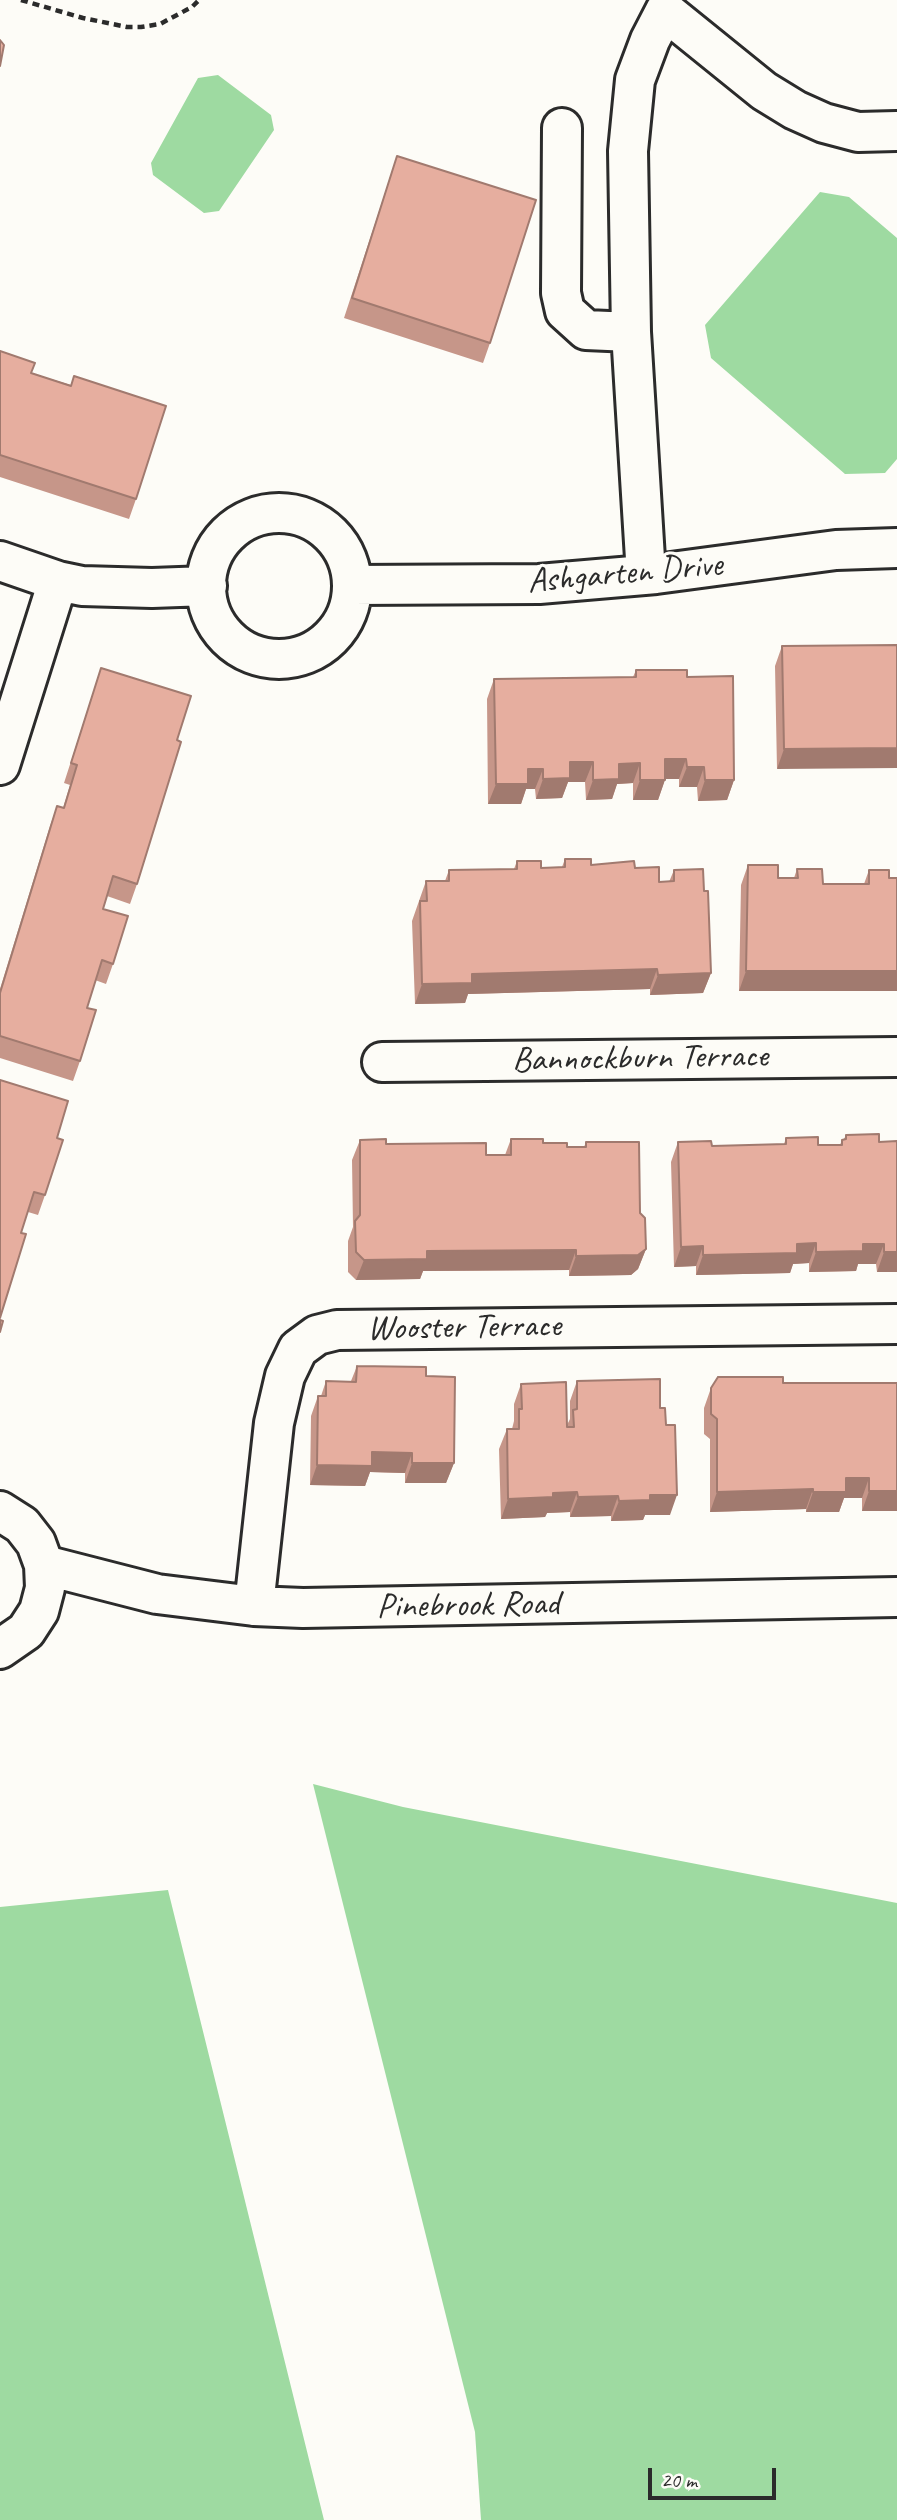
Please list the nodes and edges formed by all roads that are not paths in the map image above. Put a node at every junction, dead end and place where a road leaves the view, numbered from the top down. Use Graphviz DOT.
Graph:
graph roads {
  1 [pos="562,128"];
  2 [pos="897,131"];
  3 [pos="631,332"];
  4 [pos="897,548"];
  5 [pos="0,561"];
  6 [pos="646,575"];
  7 [pos="58,581"];
  8 [pos="352,585"];
  9 [pos="206,586"];
  10 [pos="0,765"];
  11 [pos="897,1057"];
  12 [pos="382,1062"];
  13 [pos="897,1324"];
  14 [pos="0,1511"];
  15 [pos="44,1565"];
  16 [pos="897,1597"];
  17 [pos="254,1606"];
  18 [pos="0,1649"];
  1 -- 3 [label="street"];
  2 -- 3 [label="street"];
  3 -- 6 [label="street"];
  4 -- 6 [label="street, Ashgarten Drive"];
  5 -- 7 [label="street"];
  6 -- 8 [label="street, Ashgarten Drive"];
  7 -- 9 [label="street"];
  7 -- 10 [label="street"];
  8 -- 9 [label="street"];
  8 -- 9 [label="street"];
  11 -- 12 [label="street, Bannockburn Terrace"];
  13 -- 17 [label="street, Wooster Terrace"];
  14 -- 15 [label="street"];
  15 -- 17 [label="street, Pinebrook Road"];
  15 -- 18 [label="street"];
  16 -- 17 [label="street, Pinebrook Road"];
}
